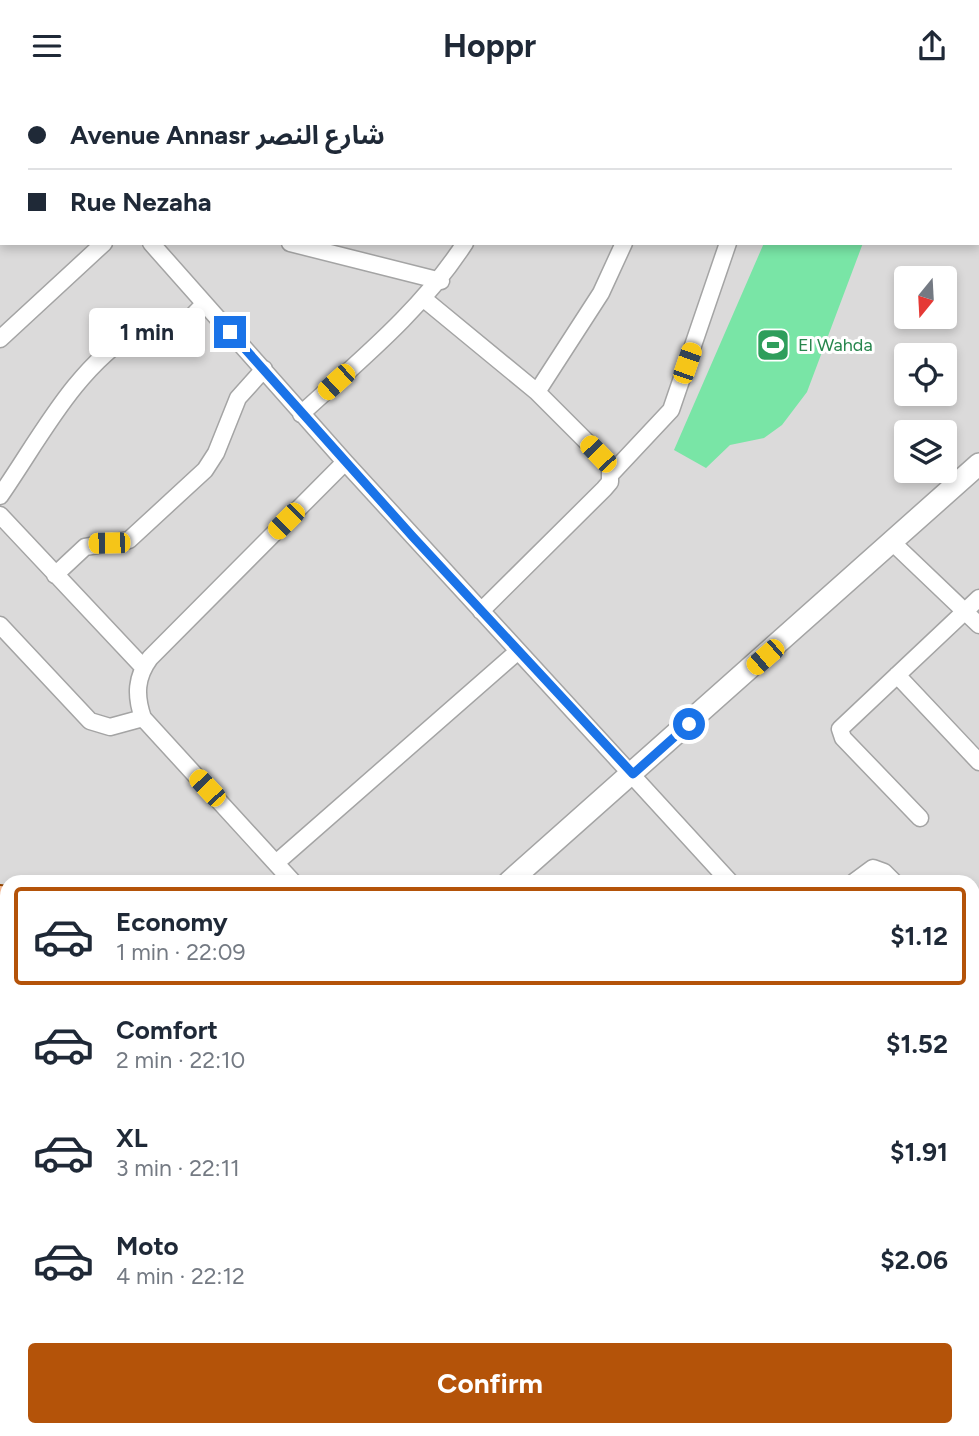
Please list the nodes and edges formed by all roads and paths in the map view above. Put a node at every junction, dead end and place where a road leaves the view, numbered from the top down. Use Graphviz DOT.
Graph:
graph roads {
  1 [pos="102,245"];
  2 [pos="152,245"];
  3 [pos="298,245"];
  4 [pos="465,245"];
  5 [pos="624,245"];
  6 [pos="727,245"];
  7 [pos="441,281"];
  8 [pos="424,299"];
  9 [pos="203,305"];
  10 [pos="0,339"];
  11 [pos="264,369"];
  12 [pos="537,392"];
  13 [pos="301,414"];
  14 [pos="345,462"];
  15 [pos="979,464"];
  16 [pos="611,474"];
  17 [pos="0,496"];
  18 [pos="0,515"];
  19 [pos="892,542"];
  20 [pos="55,575"];
  21 [pos="979,598"];
  22 [pos="481,611"];
  23 [pos="966,612"];
  24 [pos="0,625"];
  25 [pos="979,625"];
  26 [pos="517,652"];
  27 [pos="143,667"];
  28 [pos="897,674"];
  29 [pos="144,718"];
  30 [pos="979,762"];
  31 [pos="633,774"];
  32 [pos="920,818"];
  33 [pos="276,863"];
  34 [pos="287,875"];
  35 [pos="517,875"];
  36 [pos="724,875"];
  37 [pos="864,875"];
  38 [pos="887,875"];
  1 -- 10 [label="street"];
  2 -- 9 [label="street"];
  3 -- 7 [label="street"];
  4 -- 7 [label="street"];
  5 -- 12 [label="street"];
  6 -- 16 [label="street"];
  7 -- 8 [label="street"];
  8 -- 12 [label="street"];
  8 -- 13 [label="street"];
  9 -- 11 [label="street"];
  9 -- 17 [label="street"];
  11 -- 13 [label="street"];
  11 -- 20 [label="street"];
  12 -- 16 [label="street"];
  13 -- 14 [label="street"];
  14 -- 22 [label="street"];
  14 -- 27 [label="street"];
  15 -- 19 [label="street"];
  16 -- 22 [label="street"];
  18 -- 20 [label="street"];
  19 -- 23 [label="street"];
  19 -- 31 [label="street"];
  20 -- 27 [label="street"];
  21 -- 23 [label="street"];
  22 -- 26 [label="street"];
  23 -- 25 [label="street"];
  23 -- 28 [label="street"];
  24 -- 29 [label="street"];
  26 -- 31 [label="street"];
  26 -- 33 [label="street"];
  27 -- 29 [label="street"];
  28 -- 30 [label="street"];
  28 -- 32 [label="street"];
  29 -- 33 [label="street"];
  31 -- 35 [label="street"];
  31 -- 36 [label="street"];
  33 -- 34 [label="street"];
  37 -- 38 [label="street"];
}
